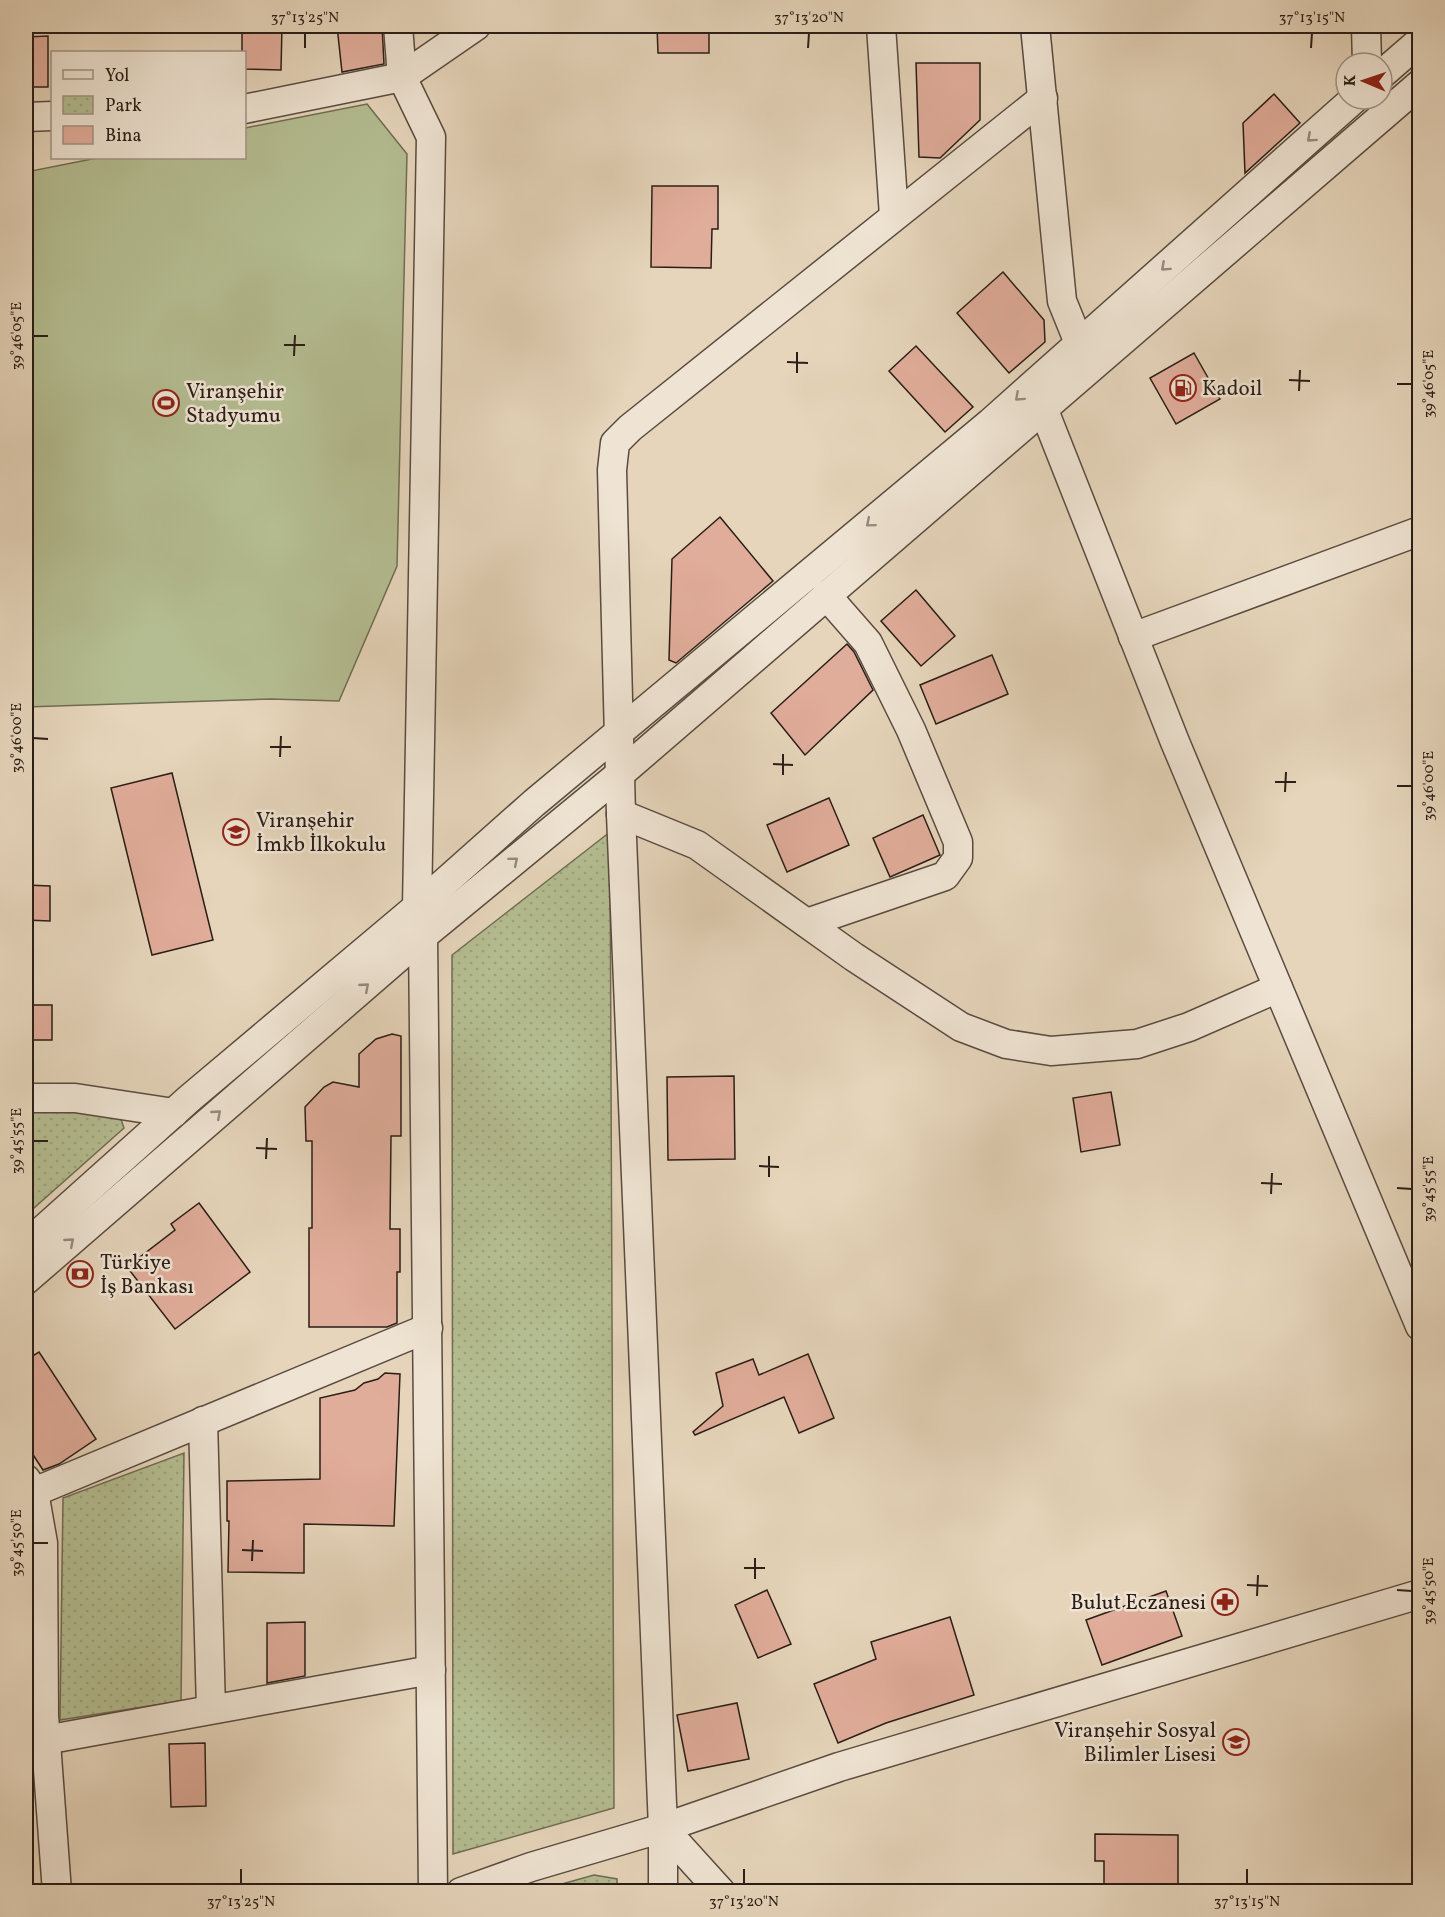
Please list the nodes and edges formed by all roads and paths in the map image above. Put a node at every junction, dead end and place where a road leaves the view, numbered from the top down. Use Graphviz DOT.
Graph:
graph roads {
  1 [pos="398,26"];
  2 [pos="476,26"];
  3 [pos="881,26"];
  4 [pos="1035,26"];
  5 [pos="1366,26"];
  6 [pos="1419,41"];
  7 [pos="1367,51"];
  8 [pos="1394,63"];
  9 [pos="402,77"];
  10 [pos="1419,84"];
  11 [pos="1042,98"];
  12 [pos="246,109"];
  13 [pos="1340,111"];
  14 [pos="51,116"];
  15 [pos="26,117"];
  16 [pos="894,216"];
  17 [pos="1079,343"];
  18 [pos="1042,408"];
  19 [pos="1419,531"];
  20 [pos="826,595"];
  21 [pos="1133,637"];
  22 [pos="619,732"];
  23 [pos="620,774"];
  24 [pos="621,814"];
  25 [pos="417,907"];
  26 [pos="807,923"];
  27 [pos="423,936"];
  28 [pos="1278,988"];
  29 [pos="26,1098"];
  30 [pos="174,1113"];
  31 [pos="26,1245"];
  32 [pos="26,1280"];
  33 [pos="1419,1326"];
  34 [pos="428,1328"];
  35 [pos="203,1421"];
  36 [pos="30,1486"];
  37 [pos="1419,1594"];
  38 [pos="431,1670"];
  39 [pos="211,1709"];
  40 [pos="38,1725"];
  41 [pos="663,1828"];
  42 [pos="57,1892"];
  43 [pos="433,1892"];
  44 [pos="461,1892"];
  45 [pos="663,1892"];
  46 [pos="721,1892"];
  1 -- 9 [label="street"];
  2 -- 9 [label="street"];
  3 -- 16 [label="street"];
  4 -- 11 [label="street"];
  5 -- 7 [label="street"];
  6 -- 8 [label="street"];
  9 -- 12 [label="street"];
  9 -- 25 [label="street"];
  10 -- 18 [label="street"];
  11 -- 16 [label="street"];
  11 -- 17 [label="street"];
  13 -- 17 [label="street, one-way"];
  14 -- 15 [label="street"];
  16 -- 22 [label="street"];
  17 -- 22 [label="street, one-way"];
  18 -- 20 [label="street"];
  18 -- 21 [label="street"];
  19 -- 21 [label="street"];
  20 -- 23 [label="street"];
  20 -- 26 [label="street"];
  21 -- 28 [label="street"];
  22 -- 23 [label="street"];
  22 -- 25 [label="street"];
  23 -- 24 [label="street"];
  27 -- 23 [label="street, one-way"];
  24 -- 26 [label="street"];
  24 -- 41 [label="street"];
  25 -- 27 [label="street"];
  25 -- 30 [label="street"];
  26 -- 28 [label="street"];
  32 -- 27 [label="street, one-way"];
  27 -- 34 [label="street"];
  28 -- 33 [label="street"];
  29 -- 30 [label="street"];
  30 -- 31 [label="street"];
  34 -- 35 [label="street"];
  34 -- 38 [label="street"];
  35 -- 36 [label="street"];
  35 -- 39 [label="street"];
  36 -- 40 [label="street"];
  37 -- 41 [label="street"];
  38 -- 39 [label="street"];
  38 -- 43 [label="street"];
  39 -- 40 [label="street"];
  40 -- 42 [label="street"];
  41 -- 44 [label="street"];
  41 -- 45 [label="street"];
  41 -- 46 [label="street"];
}
